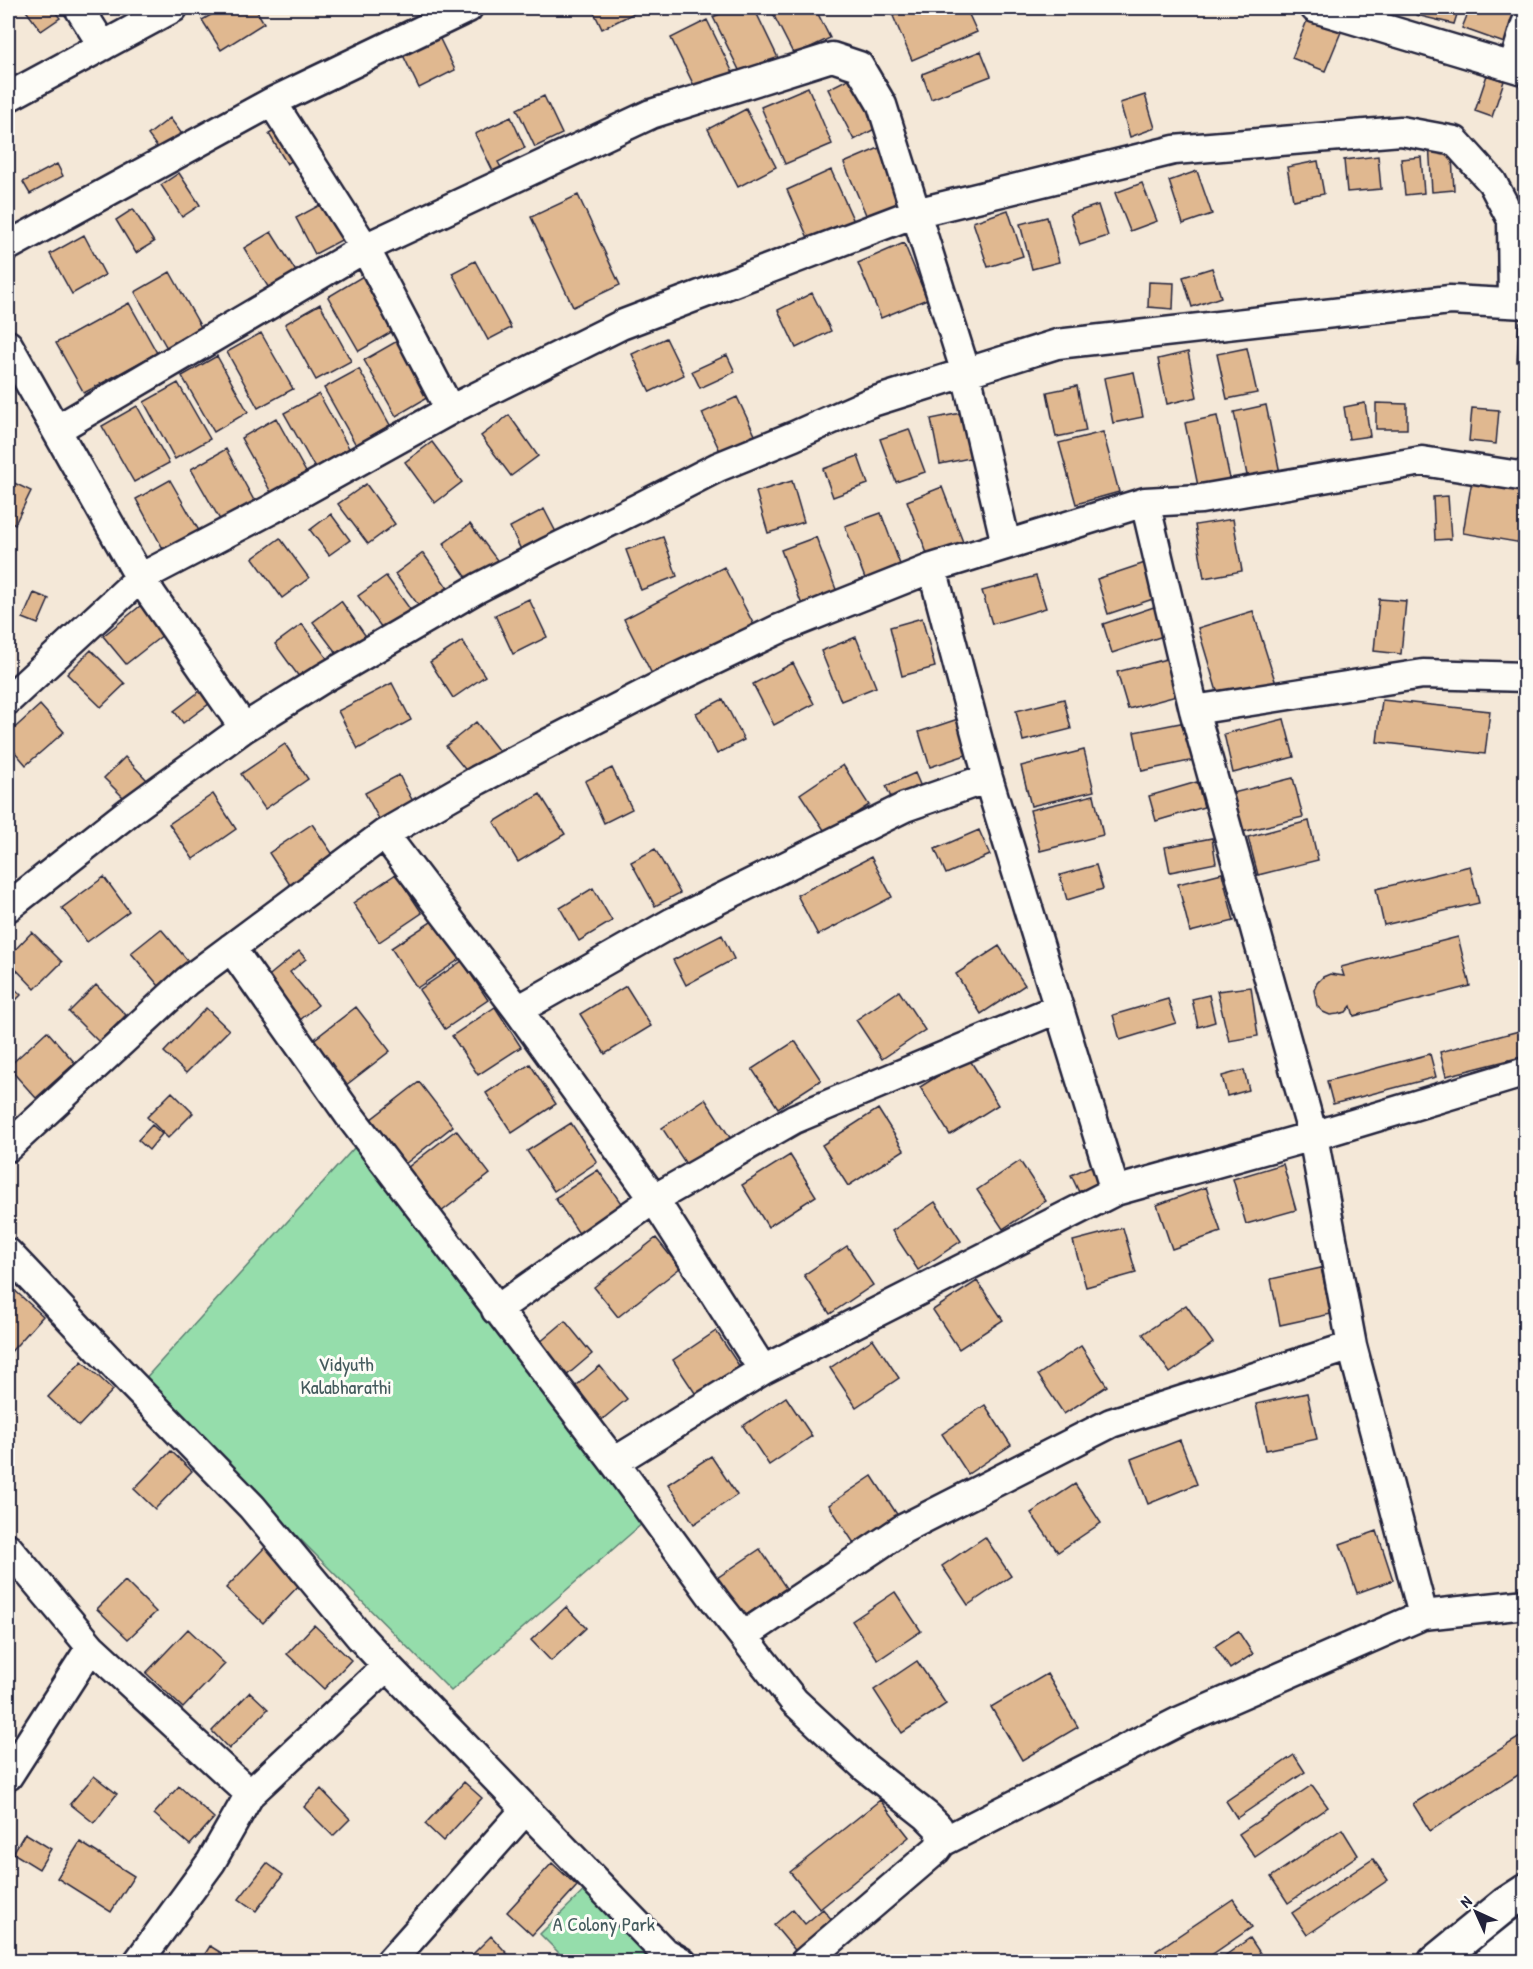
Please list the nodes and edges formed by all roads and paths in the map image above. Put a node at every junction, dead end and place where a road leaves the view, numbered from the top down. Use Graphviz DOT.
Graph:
graph roads {
  1 [pos="79,8"];
  2 [pos="173,8"];
  3 [pos="468,8"];
  4 [pos="1315,8"];
  5 [pos="1382,17"];
  6 [pos="1526,24"];
  7 [pos="103,46"];
  8 [pos="1519,69"];
  9 [pos="8,97"];
  10 [pos="272,102"];
  11 [pos="915,213"];
  12 [pos="8,246"];
  13 [pos="365,248"];
  14 [pos="1519,303"];
  15 [pos="8,345"];
  16 [pos="966,373"];
  17 [pos="450,410"];
  18 [pos="56,430"];
  19 [pos="1526,477"];
  20 [pos="1144,501"];
  21 [pos="1006,544"];
  22 [pos="932,568"];
  23 [pos="140,578"];
  24 [pos="1526,677"];
  25 [pos="8,700"];
  26 [pos="1194,710"];
  27 [pos="244,728"];
  28 [pos="988,778"];
  29 [pos="384,834"];
  30 [pos="8,907"];
  31 [pos="231,948"];
  32 [pos="1059,1008"];
  33 [pos="518,1010"];
  34 [pos="1526,1072"];
  35 [pos="1313,1136"];
  36 [pos="8,1147"];
  37 [pos="1115,1191"];
  38 [pos="654,1198"];
  39 [pos="8,1253"];
  40 [pos="496,1310"];
  41 [pos="1352,1346"];
  42 [pos="763,1370"];
  43 [pos="614,1462"];
  44 [pos="8,1548"];
  45 [pos="1526,1604"];
  46 [pos="1423,1615"];
  47 [pos="743,1636"];
  48 [pos="92,1647"];
  49 [pos="387,1666"];
  50 [pos="8,1776"];
  51 [pos="250,1794"];
  52 [pos="526,1809"];
  53 [pos="942,1842"];
  54 [pos="1526,1891"];
  55 [pos="1526,1934"];
  56 [pos="806,1961"];
  57 [pos="138,1962"];
  58 [pos="390,1962"];
  59 [pos="682,1962"];
  60 [pos="1436,1962"];
  61 [pos="1491,1962"];
  1 -- 7 [label="street"];
  2 -- 7 [label="street"];
  3 -- 10 [label="street"];
  4 -- 5 [label="street"];
  5 -- 8 [label="street"];
  6 -- 8 [label="street"];
  7 -- 9 [label="street"];
  10 -- 12 [label="street"];
  10 -- 13 [label="street"];
  11 -- 13 [label="street"];
  11 -- 14 [label="street"];
  11 -- 16 [label="street"];
  11 -- 17 [label="street"];
  13 -- 17 [label="street"];
  13 -- 18 [label="street"];
  14 -- 16 [label="street"];
  15 -- 18 [label="street"];
  16 -- 21 [label="street"];
  16 -- 27 [label="street"];
  17 -- 23 [label="street"];
  18 -- 23 [label="street"];
  19 -- 20 [label="street"];
  20 -- 21 [label="street"];
  20 -- 26 [label="street"];
  21 -- 22 [label="street"];
  22 -- 28 [label="street"];
  22 -- 29 [label="street"];
  23 -- 25 [label="street"];
  23 -- 27 [label="street"];
  24 -- 26 [label="street"];
  26 -- 35 [label="street"];
  27 -- 30 [label="street"];
  28 -- 32 [label="street"];
  28 -- 33 [label="street"];
  29 -- 31 [label="street"];
  29 -- 33 [label="street"];
  31 -- 36 [label="street"];
  31 -- 40 [label="street"];
  32 -- 37 [label="street"];
  32 -- 38 [label="street"];
  33 -- 38 [label="street"];
  34 -- 35 [label="street"];
  35 -- 37 [label="street"];
  35 -- 41 [label="street"];
  37 -- 42 [label="street"];
  38 -- 40 [label="street"];
  38 -- 42 [label="street"];
  39 -- 49 [label="street"];
  40 -- 43 [label="street"];
  41 -- 46 [label="street"];
  41 -- 47 [label="street"];
  42 -- 43 [label="street"];
  43 -- 47 [label="street"];
  44 -- 48 [label="street"];
  45 -- 46 [label="street"];
  46 -- 53 [label="street"];
  47 -- 53 [label="street"];
  48 -- 50 [label="street"];
  48 -- 51 [label="street"];
  49 -- 51 [label="street"];
  49 -- 52 [label="street"];
  51 -- 57 [label="street"];
  52 -- 58 [label="street"];
  52 -- 59 [label="street"];
  53 -- 56 [label="street"];
  54 -- 60 [label="highway"];
  55 -- 61 [label="highway"];
}
